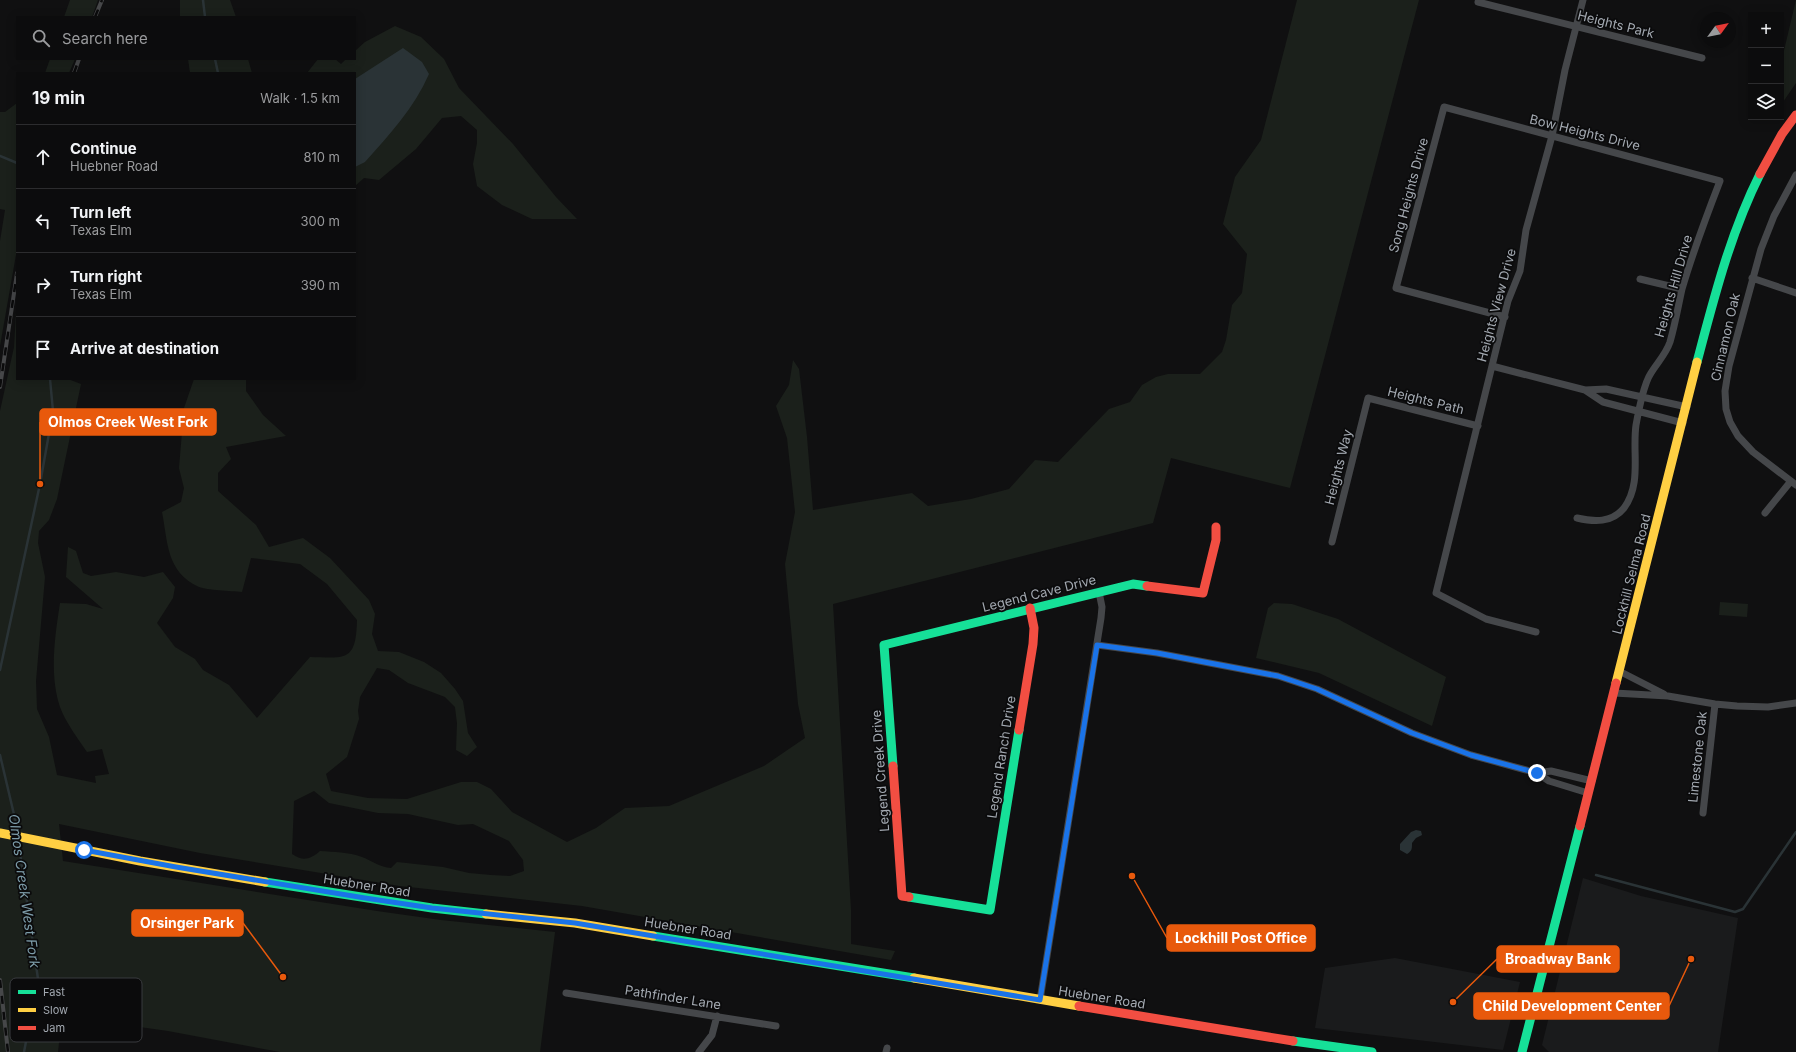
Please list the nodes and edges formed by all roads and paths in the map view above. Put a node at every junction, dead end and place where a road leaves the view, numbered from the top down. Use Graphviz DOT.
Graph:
graph roads {
  1 [pos="1583,0"];
  2 [pos="1478,2"];
  3 [pos="1576,26"];
  4 [pos="1702,58"];
  5 [pos="1444,108"];
  6 [pos="1796,115"];
  7 [pos="1552,136"];
  8 [pos="1796,175"];
  9 [pos="1720,181"];
  10 [pos="1752,278"];
  11 [pos="1640,279"];
  12 [pos="1682,289"];
  13 [pos="1796,293"];
  14 [pos="1505,317"];
  15 [pos="1492,366"];
  16 [pos="1585,390"];
  17 [pos="1643,397"];
  18 [pos="1368,398"];
  19 [pos="1687,407"];
  20 [pos="1639,411"];
  21 [pos="1683,423"];
  22 [pos="1478,426"];
  23 [pos="1793,483"];
  24 [pos="1765,513"];
  25 [pos="1577,518"];
  26 [pos="1216,526"];
  27 [pos="1332,542"];
  28 [pos="1099,592"];
  29 [pos="1030,608"];
  30 [pos="1536,632"];
  31 [pos="884,645"];
  32 [pos="1097,645"];
  33 [pos="1619,671"];
  34 [pos="1614,693"];
  35 [pos="1668,696"];
  36 [pos="1796,703"];
  37 [pos="1715,704"];
  38 [pos="1537,773"];
  39 [pos="1592,781"];
  40 [pos="1588,793"];
  41 [pos="1703,813"];
  42 [pos="0,833"];
  43 [pos="902,896"];
  44 [pos="566,993"];
  45 [pos="1040,1000"];
  46 [pos="717,1016"];
  47 [pos="776,1026"];
  48 [pos="699,1052"];
  49 [pos="1372,1052"];
  50 [pos="1522,1052"];
  1 -- 3 [label="street, Heights View Drive"];
  2 -- 3 [label="street, Heights Park"];
  3 -- 4 [label="street, Heights Park"];
  3 -- 7 [label="street, Heights View Drive"];
  5 -- 7 [label="street, Bow Heights Drive"];
  5 -- 14 [label="street, Song Heights Drive"];
  6 -- 19 [label="main road, Lockhill Selma Road"];
  7 -- 9 [label="street, Bow Heights Drive"];
  7 -- 14 [label="street, Heights View Drive"];
  8 -- 10 [label="street, Cinnamon Oak"];
  9 -- 12 [label="street, Heights Hill Drive"];
  10 -- 13 [label="street"];
  10 -- 23 [label="street, Cinnamon Oak"];
  11 -- 12 [label="street"];
  12 -- 17 [label="street, Heights Hill Drive"];
  14 -- 15 [label="street, Heights View Drive"];
  15 -- 16 [label="street"];
  15 -- 22 [label="street, Heights View Drive"];
  16 -- 17 [label="street"];
  16 -- 20 [label="street"];
  17 -- 19 [label="street"];
  17 -- 20 [label="street, Heights Hill Drive"];
  18 -- 22 [label="street, Heights Path"];
  18 -- 27 [label="street, Heights Way"];
  19 -- 21 [label="main road, Lockhill Selma Road"];
  20 -- 21 [label="street"];
  20 -- 25 [label="street, Heights Hill Drive"];
  21 -- 33 [label="main road, Lockhill Selma Road"];
  22 -- 30 [label="street, Heights View Drive"];
  23 -- 24 [label="street"];
  26 -- 28 [label="main road, Legend Cave Drive"];
  28 -- 29 [label="main road, Legend Cave Drive"];
  28 -- 32 [label="street"];
  29 -- 31 [label="main road, Legend Cave Drive"];
  29 -- 43 [label="main road, Legend Ranch Drive"];
  31 -- 43 [label="main road, Legend Creek Drive"];
  32 -- 38 [label="street"];
  32 -- 45 [label="street"];
  33 -- 34 [label="main road, Lockhill Selma Road"];
  33 -- 35 [label="street"];
  34 -- 35 [label="street"];
  34 -- 39 [label="main road, Lockhill Selma Road"];
  35 -- 37 [label="street"];
  36 -- 37 [label="street"];
  37 -- 41 [label="street, Limestone Oak"];
  38 -- 39 [label="street"];
  38 -- 40 [label="street"];
  39 -- 40 [label="main road, Lockhill Selma Road"];
  40 -- 50 [label="main road, Lockhill Selma Road"];
  42 -- 45 [label="main road, Huebner Road"];
  44 -- 46 [label="street, Pathfinder Lane"];
  45 -- 49 [label="main road, Huebner Road"];
  46 -- 47 [label="street, Pathfinder Lane"];
  46 -- 48 [label="street"];
}
